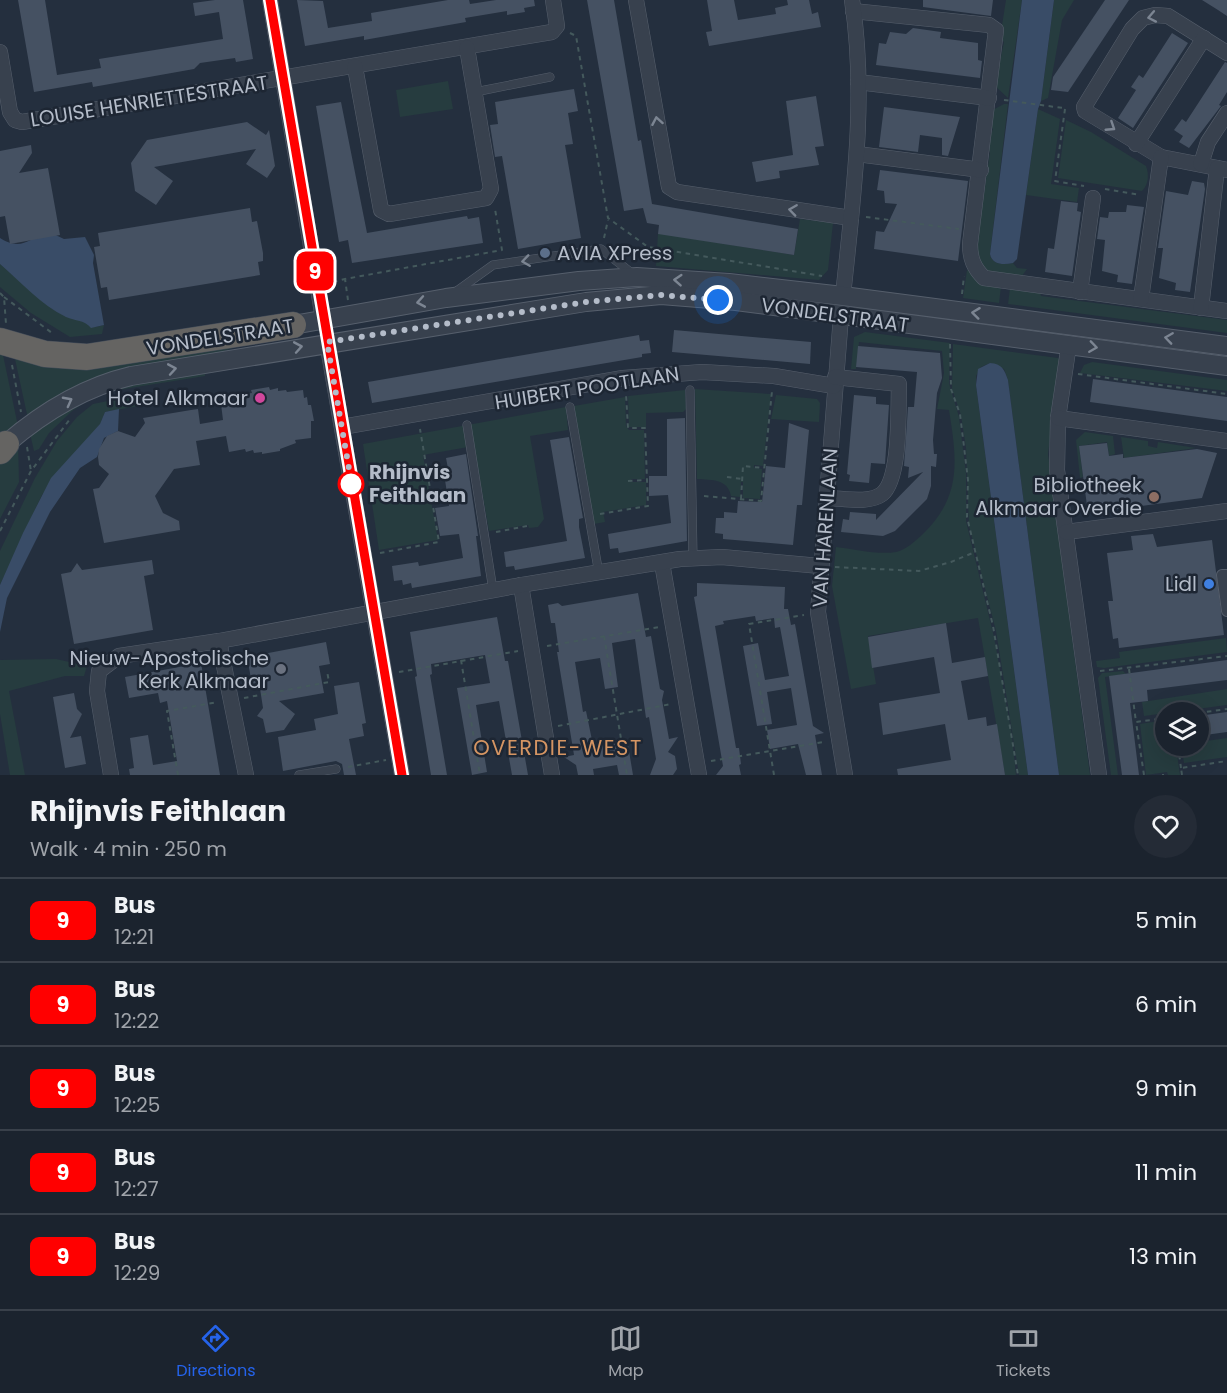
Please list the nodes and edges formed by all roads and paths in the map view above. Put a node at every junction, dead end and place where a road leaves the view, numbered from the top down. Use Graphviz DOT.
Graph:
graph roads {
  1 [pos="270,0"];
  2 [pos="553,0"];
  3 [pos="636,0"];
  4 [pos="853,5"];
  5 [pos="1203,38"];
  6 [pos="467,48"];
  7 [pos="0,52"];
  8 [pos="1227,53"];
  9 [pos="355,67"];
  10 [pos="550,77"];
  11 [pos="284,79"];
  12 [pos="858,81"];
  13 [pos="475,92"];
  14 [pos="994,99"];
  15 [pos="1065,109"];
  16 [pos="1085,111"];
  17 [pos="1227,113"];
  18 [pos="1136,144"];
  19 [pos="857,154"];
  20 [pos="1161,157"];
  21 [pos="1201,164"];
  22 [pos="1222,169"];
  23 [pos="981,170"];
  24 [pos="1091,190"];
  25 [pos="1156,197"];
  26 [pos="486,198"];
  27 [pos="608,218"];
  28 [pos="851,218"];
  29 [pos="972,230"];
  30 [pos="601,249"];
  31 [pos="974,266"];
  32 [pos="637,277"];
  33 [pos="1080,292"];
  34 [pos="0,293"];
  35 [pos="843,296"];
  36 [pos="446,298"];
  37 [pos="1141,299"];
  38 [pos="1201,308"];
  39 [pos="960,311"];
  40 [pos="1227,311"];
  41 [pos="350,314"];
  42 [pos="841,316"];
  43 [pos="323,319"];
  44 [pos="293,325"];
  45 [pos="1071,325"];
  46 [pos="951,331"];
  47 [pos="4,342"];
  48 [pos="327,342"];
  49 [pos="1069,344"];
  50 [pos="1227,346"];
  51 [pos="1227,366"];
  52 [pos="1079,375"];
  53 [pos="774,376"];
  54 [pos="621,379"];
  55 [pos="835,381"];
  56 [pos="690,390"];
  57 [pos="1227,394"];
  58 [pos="570,407"];
  59 [pos="75,414"];
  60 [pos="418,415"];
  61 [pos="1058,418"];
  62 [pos="467,425"];
  63 [pos="342,427"];
  64 [pos="10,441"];
  65 [pos="1227,441"];
  66 [pos="764,468"];
  67 [pos="31,471"];
  68 [pos="727,477"];
  69 [pos="742,479"];
  70 [pos="647,480"];
  71 [pos="628,481"];
  72 [pos="692,495"];
  73 [pos="826,498"];
  74 [pos="741,499"];
  75 [pos="1227,511"];
  76 [pos="589,516"];
  77 [pos="527,526"];
  78 [pos="0,531"];
  79 [pos="1066,532"];
  80 [pos="484,534"];
  81 [pos="975,552"];
  82 [pos="364,556"];
  83 [pos="693,558"];
  84 [pos="662,563"];
  85 [pos="820,566"];
  86 [pos="599,574"];
  87 [pos="1227,575"];
  88 [pos="521,585"];
  89 [pos="493,590"];
  90 [pos="1227,611"];
  91 [pos="818,612"];
  92 [pos="374,613"];
  93 [pos="604,636"];
  94 [pos="219,641"];
  95 [pos="1227,656"];
  96 [pos="461,660"];
  97 [pos="1128,668"];
  98 [pos="327,671"];
  99 [pos="1085,672"];
  100 [pos="231,700"];
  101 [pos="686,701"];
  102 [pos="1227,709"];
  103 [pos="1209,711"];
  104 [pos="617,715"];
  105 [pos="1155,719"];
  106 [pos="1136,722"];
  107 [pos="544,728"];
  108 [pos="839,739"];
  109 [pos="770,751"];
  110 [pos="1179,756"];
  111 [pos="399,758"];
  112 [pos="1227,761"];
  113 [pos="1181,768"];
  114 [pos="336,769"];
  115 [pos="698,770"];
  116 [pos="111,775"];
  117 [pos="178,775"];
  118 [pos="246,775"];
  119 [pos="299,775"];
  120 [pos="402,775"];
  121 [pos="480,775"];
  122 [pos="552,775"];
  123 [pos="627,775"];
  124 [pos="774,775"];
  125 [pos="845,775"];
  126 [pos="1018,775"];
  127 [pos="1099,775"];
  128 [pos="1143,775"];
  129 [pos="1182,775"];
  1 -- 11 [label="street"];
  2 -- 6 [label="street, LOUISE HENRIETTESTRAAT"];
  28 -- 3 [label="street, one-way"];
  4 -- 12 [label="street"];
  4 -- 14 [label="street"];
  5 -- 8 [label="street"];
  5 -- 16 [label="street, one-way"];
  5 -- 18 [label="street"];
  6 -- 9 [label="street, LOUISE HENRIETTESTRAAT"];
  6 -- 13 [label="street"];
  7 -- 11 [label="street, LOUISE HENRIETTESTRAAT"];
  9 -- 11 [label="street, LOUISE HENRIETTESTRAAT"];
  9 -- 26 [label="street"];
  10 -- 13 [label="lane"];
  11 -- 43 [label="street"];
  12 -- 14 [label="street"];
  12 -- 19 [label="street"];
  13 -- 26 [label="street"];
  14 -- 15 [label="path"];
  14 -- 23 [label="street"];
  15 -- 16 [label="path"];
  15 -- 24 [label="path"];
  16 -- 18 [label="street, one-way"];
  17 -- 21 [label="street"];
  18 -- 20 [label="street"];
  19 -- 23 [label="street"];
  19 -- 28 [label="street"];
  20 -- 21 [label="street"];
  20 -- 25 [label="street"];
  21 -- 22 [label="street"];
  22 -- 38 [label="street"];
  23 -- 29 [label="street"];
  24 -- 25 [label="path"];
  24 -- 33 [label="street"];
  25 -- 37 [label="street"];
  26 -- 41 [label="path"];
  27 -- 30 [label="path"];
  28 -- 29 [label="path"];
  28 -- 35 [label="street"];
  29 -- 31 [label="street"];
  30 -- 32 [label="lane"];
  30 -- 36 [label="lane, one-way"];
  31 -- 33 [label="street"];
  31 -- 39 [label="path"];
  35 -- 32 [label="street, VONDELSTRAAT, one-way"];
  32 -- 36 [label="street, VONDELSTRAAT"];
  33 -- 37 [label="street"];
  34 -- 47 [label="path"];
  35 -- 39 [label="street, VONDELSTRAAT"];
  35 -- 42 [label="street"];
  36 -- 41 [label="street, VONDELSTRAAT, one-way"];
  37 -- 38 [label="street"];
  38 -- 40 [label="street"];
  45 -- 39 [label="street, VONDELSTRAAT, one-way"];
  41 -- 43 [label="street, VONDELSTRAAT"];
  42 -- 46 [label="street, VONDELSTRAAT"];
  42 -- 48 [label="street, VONDELSTRAAT"];
  42 -- 55 [label="street, VAN HARENLAAN"];
  43 -- 44 [label="street, VONDELSTRAAT"];
  43 -- 48 [label="street"];
  44 -- 47 [label="highway, VONDELSTRAAT"];
  45 -- 49 [label="street"];
  50 -- 45 [label="street, VONDELSTRAAT, one-way"];
  46 -- 49 [label="street, VONDELSTRAAT"];
  46 -- 81 [label="path"];
  47 -- 64 [label="path"];
  48 -- 63 [label="street"];
  64 -- 48 [label="street, VONDELSTRAAT, one-way"];
  49 -- 51 [label="street, VONDELSTRAAT, one-way"];
  49 -- 61 [label="street"];
  52 -- 57 [label="path"];
  53 -- 54 [label="street, HUIBERT POOTLAAN"];
  53 -- 55 [label="street, HUIBERT POOTLAAN"];
  53 -- 66 [label="path"];
  54 -- 60 [label="street, HUIBERT POOTLAAN"];
  54 -- 70 [label="path"];
  55 -- 73 [label="street, VAN HARENLAAN"];
  55 -- 73 [label="street, HUIBERT POOTLAAN"];
  56 -- 72 [label="lane"];
  58 -- 76 [label="lane"];
  59 -- 67 [label="path"];
  60 -- 63 [label="street, HUIBERT POOTLAAN"];
  60 -- 82 [label="path"];
  61 -- 65 [label="street"];
  61 -- 79 [label="street"];
  62 -- 80 [label="lane"];
  63 -- 82 [label="street"];
  64 -- 67 [label="path"];
  66 -- 69 [label="path"];
  66 -- 74 [label="path"];
  67 -- 78 [label="path"];
  68 -- 69 [label="path"];
  69 -- 74 [label="path"];
  70 -- 71 [label="path"];
  70 -- 76 [label="path"];
  72 -- 74 [label="path"];
  72 -- 83 [label="lane"];
  73 -- 85 [label="street, VAN HARENLAAN"];
  75 -- 79 [label="street"];
  76 -- 86 [label="lane"];
  77 -- 80 [label="path"];
  79 -- 99 [label="street"];
  80 -- 89 [label="lane"];
  81 -- 85 [label="path"];
  81 -- 126 [label="path"];
  82 -- 92 [label="street"];
  83 -- 84 [label="street"];
  83 -- 85 [label="street"];
  84 -- 86 [label="street"];
  84 -- 101 [label="street"];
  85 -- 91 [label="street, VAN HARENLAAN"];
  86 -- 88 [label="street"];
  87 -- 90 [label="street"];
  88 -- 89 [label="street"];
  88 -- 107 [label="street"];
  89 -- 92 [label="street"];
  91 -- 108 [label="street, VAN HARENLAAN"];
  91 -- 109 [label="path"];
  92 -- 94 [label="street"];
  92 -- 111 [label="street"];
  93 -- 104 [label="path"];
  94 -- 100 [label="street"];
  94 -- 116 [label="street"];
  95 -- 97 [label="path"];
  96 -- 121 [label="path"];
  97 -- 99 [label="path"];
  97 -- 106 [label="path"];
  98 -- 100 [label="path"];
  99 -- 127 [label="street"];
  100 -- 117 [label="path"];
  100 -- 118 [label="street"];
  101 -- 104 [label="path"];
  101 -- 115 [label="street"];
  102 -- 103 [label="path"];
  104 -- 107 [label="path"];
  104 -- 123 [label="path"];
  105 -- 106 [label="path"];
  106 -- 128 [label="path"];
  107 -- 122 [label="street"];
  108 -- 109 [label="path"];
  108 -- 125 [label="street, VAN HARENLAAN"];
  109 -- 115 [label="path"];
  109 -- 124 [label="path"];
  110 -- 113 [label="path"];
  111 -- 114 [label="path"];
  111 -- 120 [label="street"];
  112 -- 113 [label="path"];
  113 -- 129 [label="path"];
  114 -- 119 [label="lane"];
}
